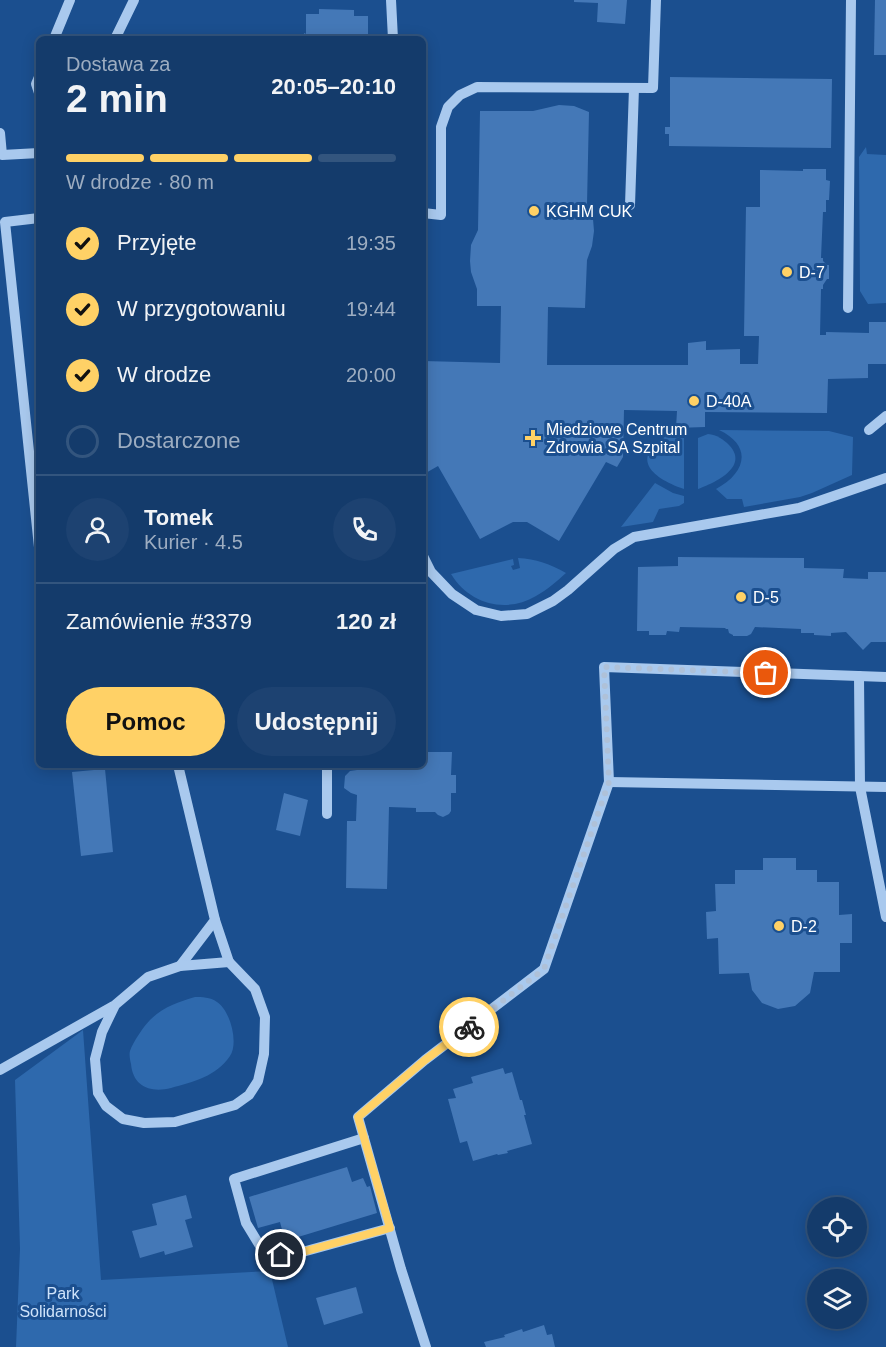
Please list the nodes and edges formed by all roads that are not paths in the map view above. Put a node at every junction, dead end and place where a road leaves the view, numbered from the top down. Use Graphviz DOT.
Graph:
graph roads {
  1 [pos="70,0"];
  2 [pos="134,0"];
  3 [pos="391,0"];
  4 [pos="656,0"];
  5 [pos="851,0"];
  6 [pos="55,36"];
  7 [pos="116,36"];
  8 [pos="393,36"];
  9 [pos="634,88"];
  10 [pos="0,134"];
  11 [pos="36,153"];
  12 [pos="630,206"];
  13 [pos="426,213"];
  14 [pos="36,218"];
  15 [pos="848,308"];
  16 [pos="886,416"];
  17 [pos="868,430"];
  18 [pos="886,478"];
  19 [pos="36,518"];
  20 [pos="427,573"];
  21 [pos="859,676"];
  22 [pos="886,676"];
  23 [pos="179,768"];
  24 [pos="327,768"];
  25 [pos="609,782"];
  26 [pos="860,787"];
  27 [pos="886,787"];
  28 [pos="327,814"];
  29 [pos="881,866"];
  30 [pos="886,917"];
  31 [pos="215,920"];
  32 [pos="229,962"];
  33 [pos="180,966"];
  34 [pos="115,1005"];
  35 [pos="0,1070"];
  36 [pos="364,1138"];
  37 [pos="390,1228"];
  38 [pos="426,1347"];
  1 -- 6 [label="street"];
  2 -- 7 [label="street"];
  3 -- 8 [label="street"];
  4 -- 9 [label="street"];
  5 -- 15 [label="street"];
  9 -- 12 [label="street"];
  9 -- 13 [label="street"];
  10 -- 11 [label="street"];
  14 -- 19 [label="street"];
  16 -- 17 [label="street"];
  18 -- 20 [label="street"];
  21 -- 22 [label="street"];
  21 -- 25 [label="street"];
  21 -- 26 [label="street"];
  23 -- 31 [label="street"];
  24 -- 28 [label="street"];
  25 -- 26 [label="street"];
  25 -- 36 [label="street"];
  26 -- 27 [label="street"];
  26 -- 29 [label="street"];
  29 -- 30 [label="street"];
  31 -- 32 [label="street"];
  31 -- 33 [label="street"];
  32 -- 33 [label="street"];
  32 -- 34 [label="street"];
  33 -- 34 [label="street"];
  34 -- 35 [label="street"];
  36 -- 37 [label="street"];
  36 -- 37 [label="street"];
  37 -- 38 [label="street"];
}
